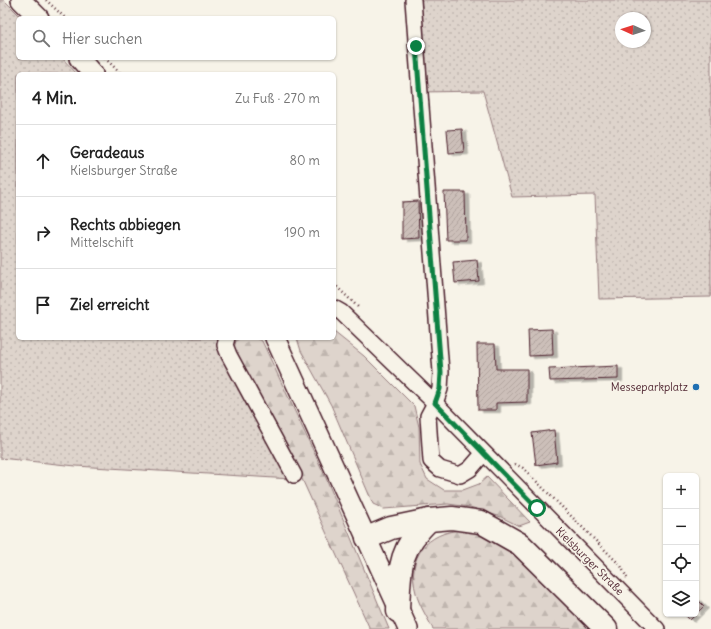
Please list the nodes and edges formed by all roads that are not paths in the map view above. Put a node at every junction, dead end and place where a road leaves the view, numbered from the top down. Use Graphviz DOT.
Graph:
graph roads {
  1 [pos="21,0"];
  2 [pos="413,0"];
  3 [pos="37,16"];
  4 [pos="81,60"];
  5 [pos="91,72"];
  6 [pos="336,309"];
  7 [pos="226,340"];
  8 [pos="276,340"];
  9 [pos="435,403"];
  10 [pos="483,454"];
  11 [pos="294,475"];
  12 [pos="429,520"];
  13 [pos="367,538"];
  14 [pos="403,620"];
  15 [pos="606,629"];
  16 [pos="657,629"];
  1 -- 3 [label="main road"];
  2 -- 9 [label="street"];
  4 -- 5 [label="main road"];
  6 -- 9 [label="street, Kielsburger Straße"];
  7 -- 11 [label="street"];
  8 -- 13 [label="main road"];
  9 -- 10 [label="street, Kielsburger Straße"];
  9 -- 10 [label="street"];
  10 -- 16 [label="street, Kielsburger Straße"];
  12 -- 13 [label="highway"];
  12 -- 14 [label="highway"];
  12 -- 15 [label="highway"];
  13 -- 14 [label="main road"];
}
